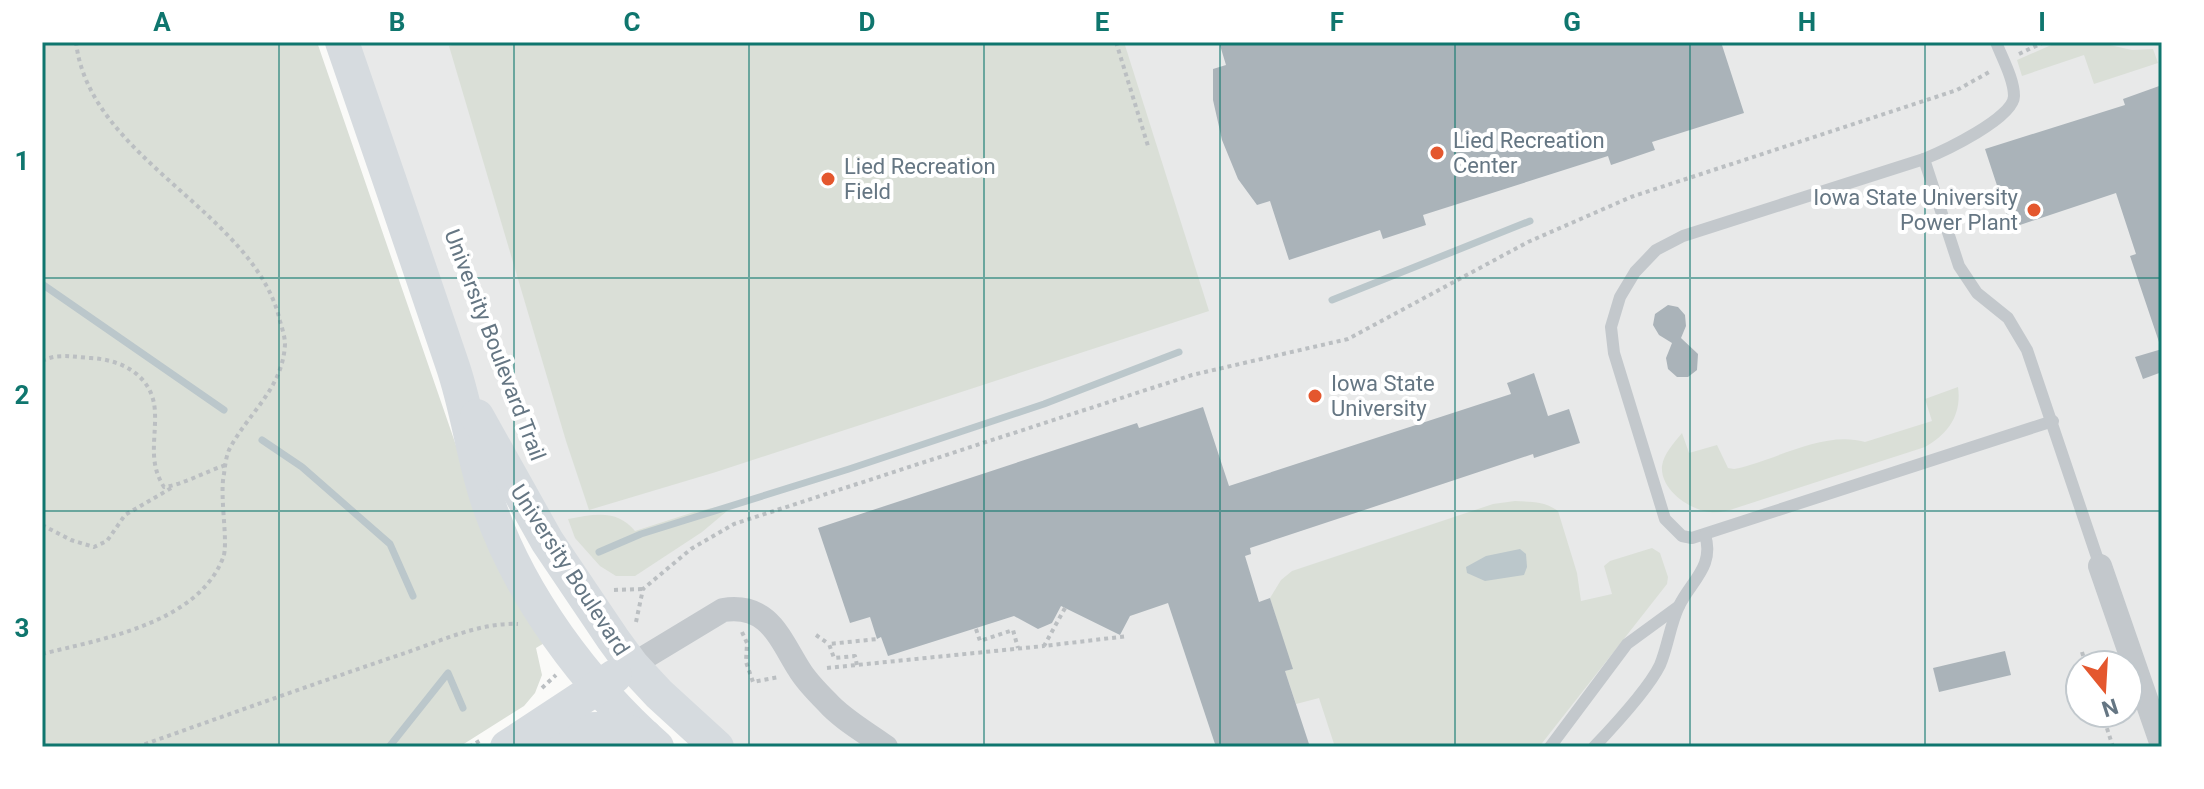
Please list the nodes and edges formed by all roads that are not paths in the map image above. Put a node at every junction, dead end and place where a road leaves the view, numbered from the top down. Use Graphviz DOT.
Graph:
graph roads {
  1 [pos="342,42"];
  2 [pos="1996,42"];
  3 [pos="1924,159"];
  4 [pos="454,369"];
  5 [pos="2053,421"];
  6 [pos="1705,535"];
  7 [pos="2100,566"];
  8 [pos="1679,606"];
  9 [pos="632,665"];
  10 [pos="597,687"];
  11 [pos="651,742"];
  12 [pos="2162,745"];
  13 [pos="507,747"];
  14 [pos="513,747"];
  15 [pos="717,747"];
  16 [pos="886,747"];
  17 [pos="1550,747"];
  18 [pos="1594,747"];
  1 -- 4 [label="main road, University Boulevard"];
  2 -- 3 [label="lane"];
  3 -- 5 [label="lane"];
  3 -- 6 [label="lane"];
  4 -- 9 [label="main road, University Boulevard"];
  4 -- 10 [label="main road, University Boulevard"];
  5 -- 6 [label="lane"];
  5 -- 7 [label="lane"];
  6 -- 8 [label="lane"];
  7 -- 12 [label="street"];
  8 -- 17 [label="lane"];
  8 -- 18 [label="lane"];
  9 -- 10 [label="main road"];
  9 -- 15 [label="main road, University Boulevard"];
  9 -- 16 [label="street"];
  10 -- 11 [label="main road, University Boulevard"];
  10 -- 13 [label="main road"];
  11 -- 14 [label="main road"];
}
